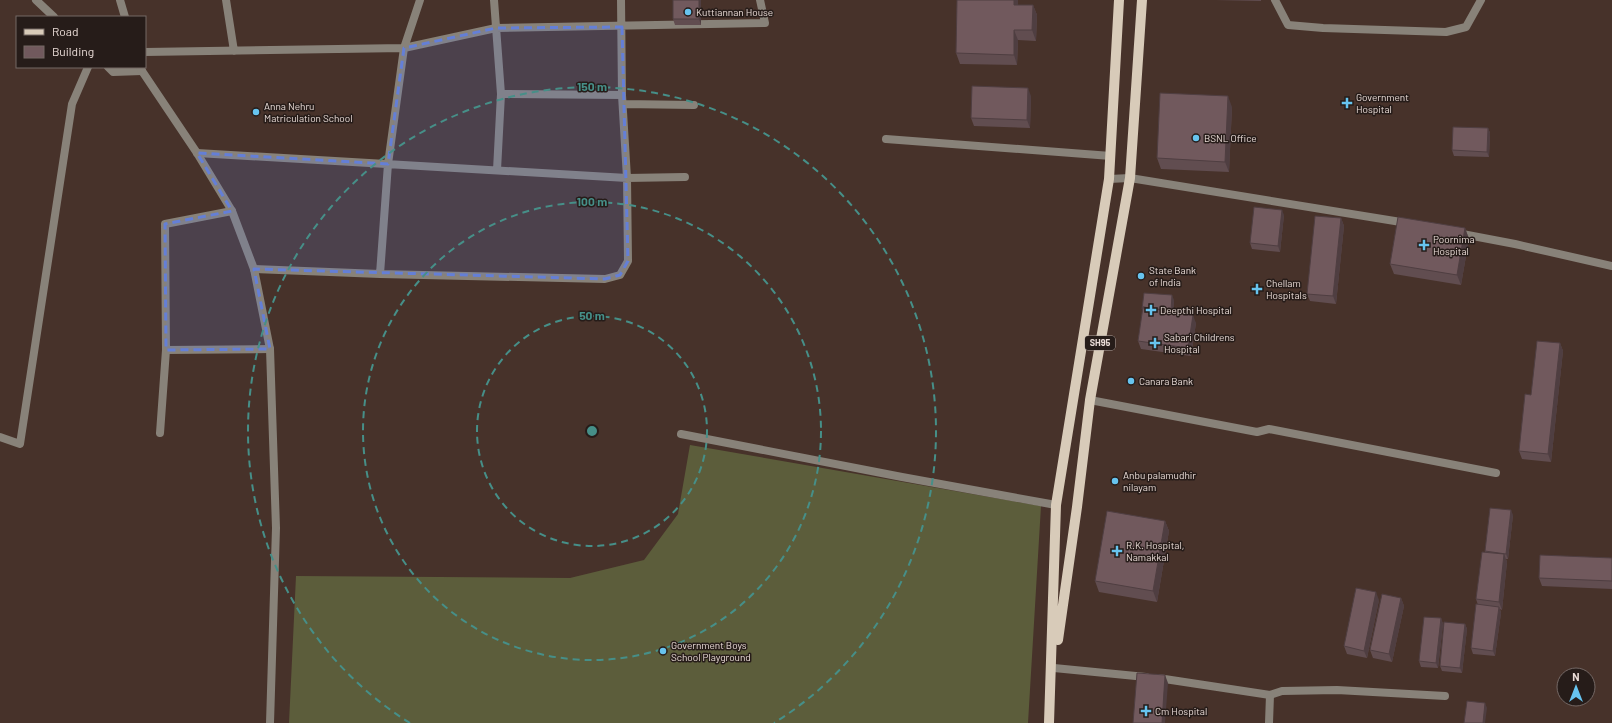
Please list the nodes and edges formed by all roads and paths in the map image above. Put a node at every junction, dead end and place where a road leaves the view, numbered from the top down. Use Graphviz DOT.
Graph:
graph roads {
  1 [pos="36,0"];
  2 [pos="120,0"];
  3 [pos="226,0"];
  4 [pos="420,0"];
  5 [pos="494,0"];
  6 [pos="621,0"];
  7 [pos="760,0"];
  8 [pos="1119,0"];
  9 [pos="1142,0"];
  10 [pos="1275,0"];
  11 [pos="1480,0"];
  12 [pos="53,16"];
  13 [pos="125,16"];
  14 [pos="622,27"];
  15 [pos="496,28"];
  16 [pos="404,48"];
  17 [pos="234,51"];
  18 [pos="146,52"];
  19 [pos="88,68"];
  20 [pos="109,68"];
  21 [pos="141,69"];
  22 [pos="502,94"];
  23 [pos="622,95"];
  24 [pos="623,104"];
  25 [pos="694,105"];
  26 [pos="886,139"];
  27 [pos="197,153"];
  28 [pos="1111,156"];
  29 [pos="388,164"];
  30 [pos="498,170"];
  31 [pos="685,177"];
  32 [pos="627,178"];
  33 [pos="1109,178"];
  34 [pos="1130,178"];
  35 [pos="232,212"];
  36 [pos="1416,225"];
  37 [pos="1446,230"];
  38 [pos="1612,266"];
  39 [pos="254,268"];
  40 [pos="380,274"];
  41 [pos="270,349"];
  42 [pos="166,350"];
  43 [pos="1090,400"];
  44 [pos="160,433"];
  45 [pos="681,434"];
  46 [pos="0,437"];
  47 [pos="1496,473"];
  48 [pos="1056,505"];
  49 [pos="1054,668"];
  50 [pos="1051,685"];
  51 [pos="1270,695"];
  52 [pos="1445,696"];
  53 [pos="270,723"];
  54 [pos="1049,723"];
  55 [pos="1269,723"];
  1 -- 12 [label="street"];
  2 -- 13 [label="street"];
  3 -- 17 [label="street"];
  4 -- 16 [label="street"];
  5 -- 15 [label="street"];
  6 -- 14 [label="street"];
  7 -- 14 [label="street"];
  8 -- 28 [label="main road, SH95"];
  9 -- 34 [label="main road, SH95"];
  10 -- 11 [label="street"];
  14 -- 15 [label="street"];
  14 -- 23 [label="street"];
  15 -- 16 [label="street"];
  15 -- 22 [label="street"];
  16 -- 17 [label="street"];
  16 -- 29 [label="street"];
  17 -- 18 [label="street"];
  19 -- 46 [label="street"];
  20 -- 21 [label="street"];
  21 -- 27 [label="street"];
  22 -- 23 [label="street"];
  22 -- 30 [label="street"];
  23 -- 24 [label="street"];
  24 -- 25 [label="street"];
  24 -- 32 [label="street"];
  26 -- 28 [label="street"];
  27 -- 29 [label="street"];
  27 -- 35 [label="street"];
  28 -- 33 [label="main road, SH95"];
  29 -- 30 [label="street"];
  29 -- 40 [label="street"];
  30 -- 32 [label="street"];
  31 -- 32 [label="street"];
  32 -- 40 [label="street"];
  33 -- 34 [label="street"];
  33 -- 48 [label="main road, SH95"];
  34 -- 36 [label="street"];
  34 -- 43 [label="main road, SH95"];
  35 -- 39 [label="street"];
  35 -- 42 [label="street"];
  37 -- 38 [label="street"];
  39 -- 40 [label="street"];
  39 -- 41 [label="street"];
  41 -- 42 [label="street"];
  41 -- 53 [label="street"];
  42 -- 44 [label="street"];
  43 -- 47 [label="street"];
  43 -- 49 [label="main road, SH95"];
  45 -- 48 [label="street"];
  48 -- 50 [label="main road, SH95"];
  49 -- 50 [label="main road, SH95"];
  49 -- 51 [label="street"];
  50 -- 54 [label="main road, SH95"];
  51 -- 52 [label="street"];
  51 -- 55 [label="street"];
}
